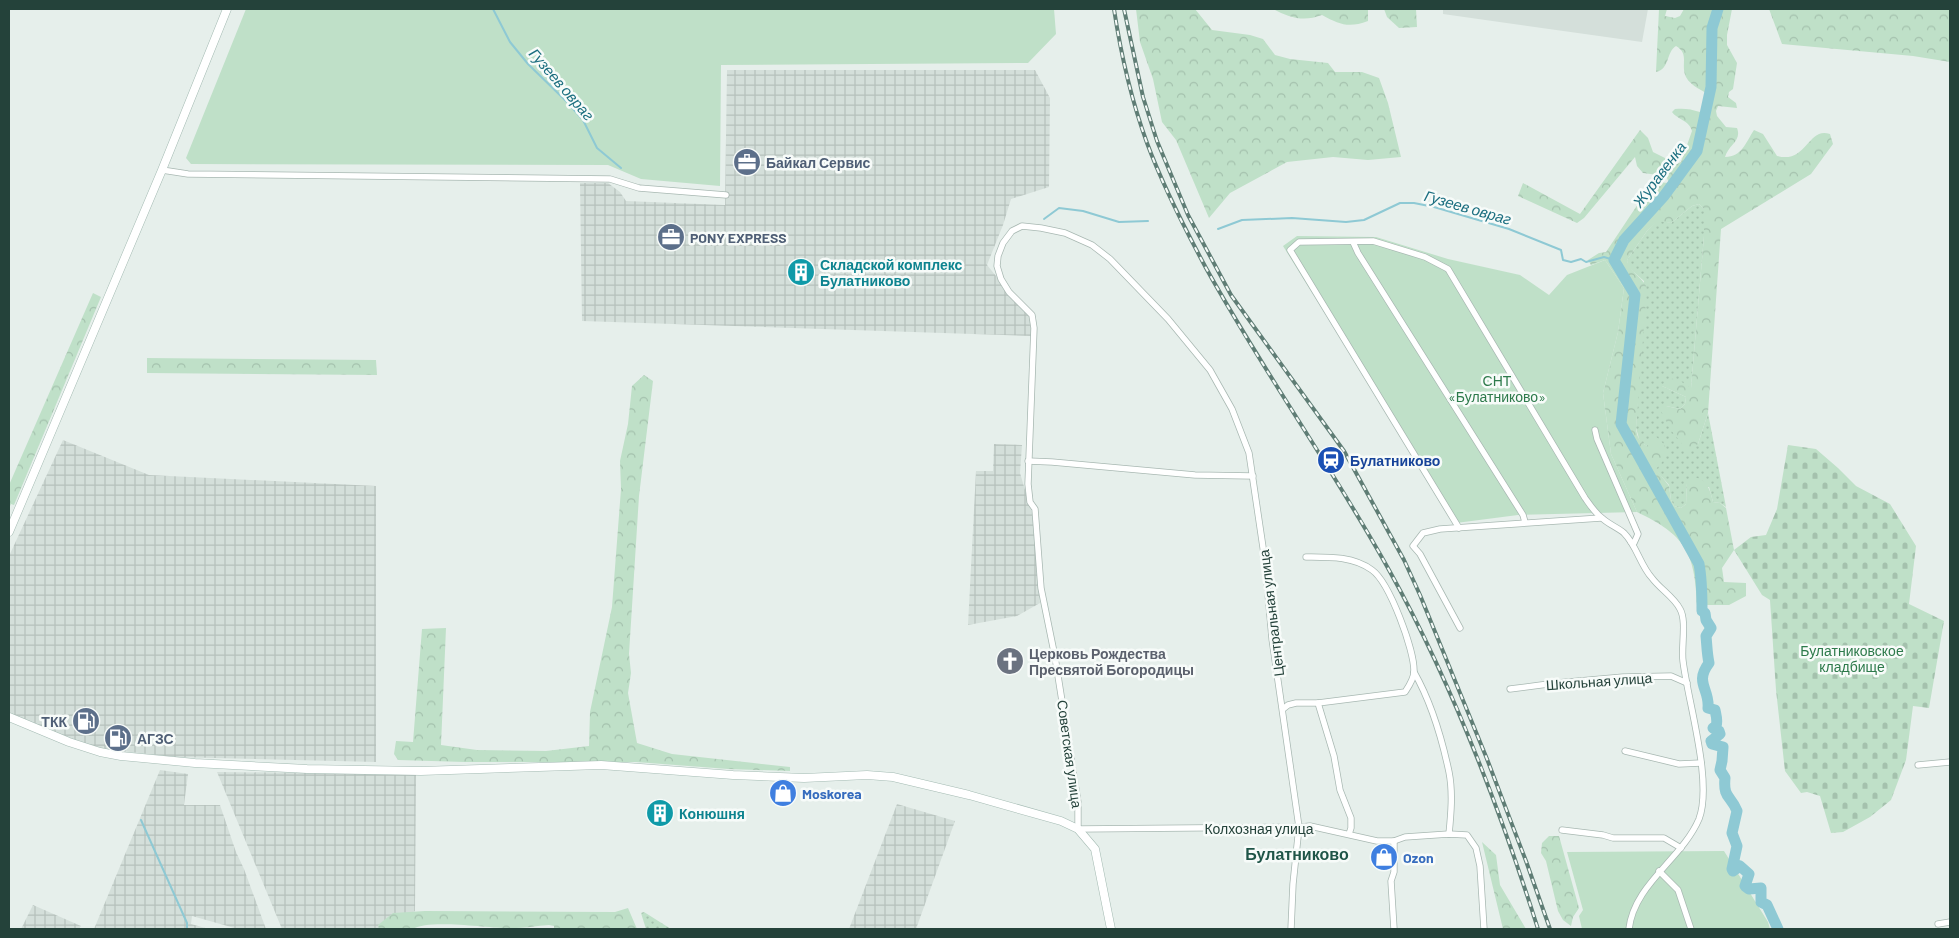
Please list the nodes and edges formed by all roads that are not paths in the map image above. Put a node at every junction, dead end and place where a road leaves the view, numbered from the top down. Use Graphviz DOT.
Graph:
graph roads {
  1 [pos="227,9"];
  2 [pos="162,170"];
  3 [pos="726,195"];
  4 [pos="1354,242"];
  5 [pos="1595,430"];
  6 [pos="1028,461"];
  7 [pos="1253,476"];
  8 [pos="1601,518"];
  9 [pos="1525,522"];
  10 [pos="1459,528"];
  11 [pos="9,532"];
  12 [pos="1631,542"];
  13 [pos="1306,557"];
  14 [pos="1460,628"];
  15 [pos="1414,672"];
  16 [pos="1687,683"];
  17 [pos="1510,689"];
  18 [pos="1318,704"];
  19 [pos="1283,709"];
  20 [pos="9,717"];
  21 [pos="1625,751"];
  22 [pos="1950,762"];
  23 [pos="1701,763"];
  24 [pos="1918,765"];
  25 [pos="1299,827"];
  26 [pos="1078,829"];
  27 [pos="1562,830"];
  28 [pos="1348,834"];
  29 [pos="1449,834"];
  30 [pos="1394,841"];
  31 [pos="1681,848"];
  32 [pos="1660,871"];
  33 [pos="1950,922"];
  34 [pos="1938,924"];
  35 [pos="1111,929"];
  36 [pos="1291,929"];
  37 [pos="1394,929"];
  38 [pos="1484,929"];
  39 [pos="1629,929"];
  40 [pos="1691,929"];
  1 -- 2 [label="street"];
  2 -- 3 [label="street"];
  2 -- 11 [label="street"];
  4 -- 8 [label="street"];
  4 -- 9 [label="street"];
  4 -- 10 [label="street"];
  5 -- 12 [label="street"];
  6 -- 7 [label="street"];
  6 -- 7 [label="street, Центральная улица"];
  6 -- 26 [label="street, Советская улица"];
  7 -- 19 [label="street, Центральная улица"];
  8 -- 9 [label="street"];
  8 -- 12 [label="street"];
  9 -- 10 [label="street"];
  10 -- 14 [label="street"];
  12 -- 16 [label="street"];
  13 -- 15 [label="street"];
  15 -- 18 [label="street"];
  15 -- 29 [label="street"];
  16 -- 17 [label="street, Школьная улица"];
  16 -- 23 [label="street"];
  18 -- 19 [label="street"];
  18 -- 28 [label="street"];
  19 -- 25 [label="street, Центральная улица"];
  20 -- 26 [label="street, Советская улица"];
  21 -- 23 [label="street"];
  22 -- 24 [label="street"];
  23 -- 31 [label="street"];
  25 -- 26 [label="street, Колхозная улица"];
  25 -- 28 [label="street, Колхозная улица"];
  25 -- 36 [label="street, Центральная улица"];
  26 -- 35 [label="street, Советская улица"];
  27 -- 31 [label="street"];
  28 -- 30 [label="street, Колхозная улица"];
  29 -- 30 [label="street, Колхозная улица"];
  29 -- 38 [label="street, Колхозная улица"];
  30 -- 37 [label="street"];
  31 -- 32 [label="street"];
  32 -- 39 [label="street"];
  32 -- 40 [label="street"];
  33 -- 34 [label="street"];
}
